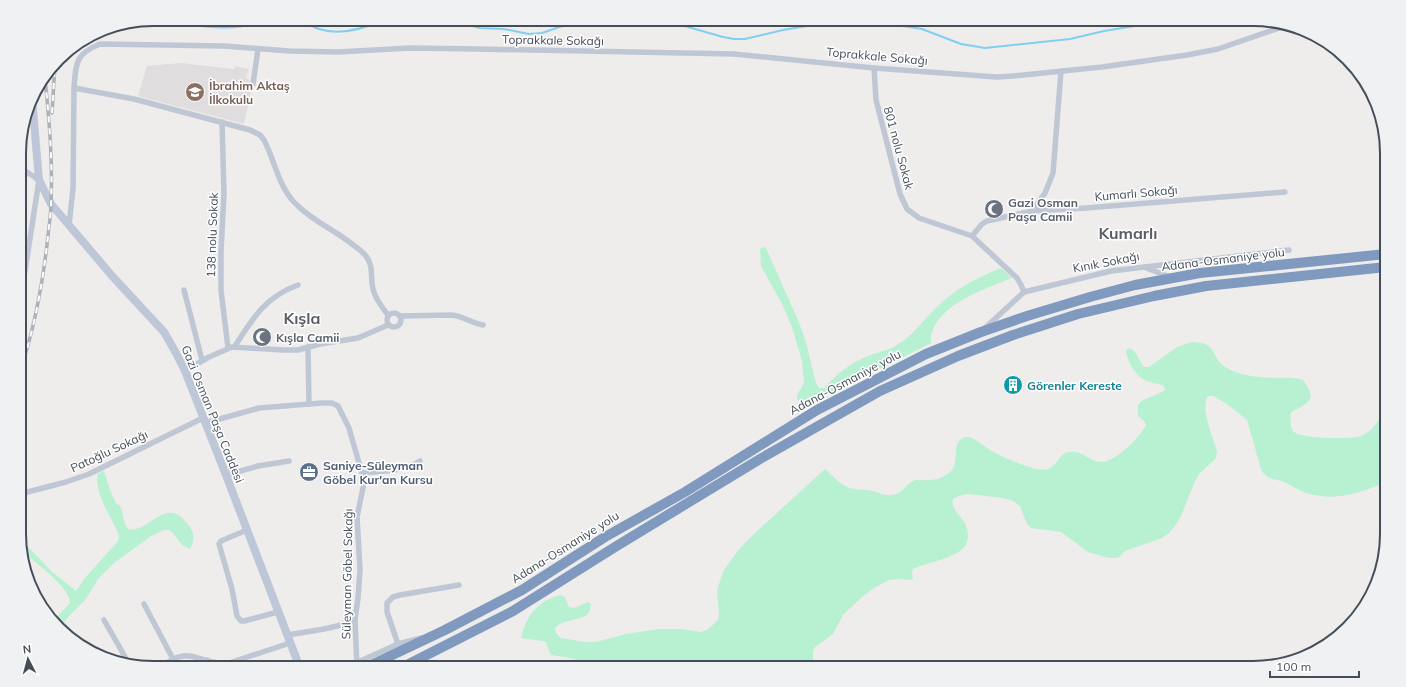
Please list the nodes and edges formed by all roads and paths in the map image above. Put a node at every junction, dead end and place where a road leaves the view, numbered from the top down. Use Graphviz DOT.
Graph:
graph roads {
  1 [pos="1279,28"];
  2 [pos="258,49"];
  3 [pos="874,68"];
  4 [pos="1061,71"];
  5 [pos="253,84"];
  6 [pos="74,88"];
  7 [pos="33,112"];
  8 [pos="222,122"];
  9 [pos="26,172"];
  10 [pos="39,180"];
  11 [pos="1285,192"];
  12 [pos="1032,211"];
  13 [pos="69,225"];
  14 [pos="972,236"];
  15 [pos="1289,250"];
  16 [pos="1380,255"];
  17 [pos="1142,266"];
  18 [pos="1380,268"];
  19 [pos="26,271"];
  20 [pos="1171,278"];
  21 [pos="298,285"];
  22 [pos="184,290"];
  23 [pos="1024,292"];
  24 [pos="388,315"];
  25 [pos="400,316"];
  26 [pos="388,324"];
  27 [pos="482,325"];
  28 [pos="981,332"];
  29 [pos="235,346"];
  30 [pos="308,347"];
  31 [pos="228,348"];
  32 [pos="202,360"];
  33 [pos="185,371"];
  34 [pos="309,404"];
  35 [pos="204,421"];
  36 [pos="289,461"];
  37 [pos="420,461"];
  38 [pos="362,473"];
  39 [pos="226,475"];
  40 [pos="26,492"];
  41 [pos="247,530"];
  42 [pos="459,585"];
  43 [pos="144,604"];
  44 [pos="278,612"];
  45 [pos="355,619"];
  46 [pos="104,620"];
  47 [pos="435,635"];
  48 [pos="288,639"];
  49 [pos="398,644"];
  50 [pos="126,658"];
  51 [pos="173,659"];
  52 [pos="207,660"];
  53 [pos="170,661"];
  54 [pos="211,661"];
  55 [pos="233,661"];
  56 [pos="297,661"];
  57 [pos="359,661"];
  58 [pos="369,661"];
  59 [pos="372,661"];
  60 [pos="415,661"];
  1 -- 4 [label="street, Toprakkale Sokağı"];
  2 -- 3 [label="street, Toprakkale Sokağı"];
  2 -- 5 [label="street"];
  2 -- 6 [label="street, Toprakkale Sokağı"];
  3 -- 4 [label="street, Toprakkale Sokağı"];
  3 -- 14 [label="street, 801 nolu Sokak"];
  4 -- 12 [label="street"];
  6 -- 8 [label="street"];
  6 -- 13 [label="street, Toprakkale Sokağı"];
  7 -- 10 [label="street"];
  8 -- 24 [label="street"];
  8 -- 31 [label="street, 138 nolu Sokak"];
  9 -- 10 [label="street"];
  10 -- 13 [label="street, Gazi Osman Paşa Caddesi"];
  10 -- 19 [label="street"];
  11 -- 12 [label="street, Kumarlı Sokağı"];
  12 -- 14 [label="street, Kumarlı Sokağı"];
  13 -- 33 [label="street, Gazi Osman Paşa Caddesi"];
  14 -- 23 [label="street"];
  15 -- 17 [label="street, Kınık Sokağı"];
  16 -- 20 [label="highway, Adana-Osmaniye yolu"];
  17 -- 20 [label="street"];
  17 -- 23 [label="street, Kınık Sokağı"];
  18 -- 60 [label="highway, Adana-Osmaniye yolu"];
  20 -- 28 [label="highway, Adana-Osmaniye yolu"];
  21 -- 29 [label="street"];
  22 -- 32 [label="street"];
  23 -- 28 [label="street, Kınık Sokağı"];
  24 -- 25 [label="street"];
  24 -- 26 [label="street"];
  25 -- 26 [label="street"];
  25 -- 27 [label="street"];
  26 -- 30 [label="street"];
  28 -- 47 [label="highway, Adana-Osmaniye yolu"];
  29 -- 30 [label="street"];
  29 -- 31 [label="street"];
  30 -- 34 [label="street"];
  31 -- 32 [label="street"];
  32 -- 33 [label="street"];
  33 -- 35 [label="street, Gazi Osman Paşa Caddesi"];
  34 -- 35 [label="street, Süleyman Göbel Sokağı"];
  34 -- 38 [label="street, Süleyman Göbel Sokağı"];
  35 -- 39 [label="street, Gazi Osman Paşa Caddesi"];
  35 -- 40 [label="street, Patoğlu Sokağı"];
  36 -- 39 [label="street"];
  37 -- 38 [label="street"];
  38 -- 45 [label="street, Süleyman Göbel Sokağı"];
  39 -- 41 [label="street, Gazi Osman Paşa Caddesi"];
  41 -- 44 [label="street, Gazi Osman Paşa Caddesi"];
  41 -- 44 [label="street"];
  42 -- 49 [label="street"];
  43 -- 51 [label="street"];
  44 -- 48 [label="street, Gazi Osman Paşa Caddesi"];
  45 -- 48 [label="street"];
  45 -- 57 [label="street, Süleyman Göbel Sokağı"];
  46 -- 50 [label="street"];
  47 -- 49 [label="street"];
  47 -- 59 [label="highway, Adana-Osmaniye yolu"];
  48 -- 55 [label="street"];
  48 -- 56 [label="street, Gazi Osman Paşa Caddesi"];
  49 -- 58 [label="street"];
  51 -- 52 [label="street"];
  51 -- 53 [label="street"];
  52 -- 54 [label="street"];
}
